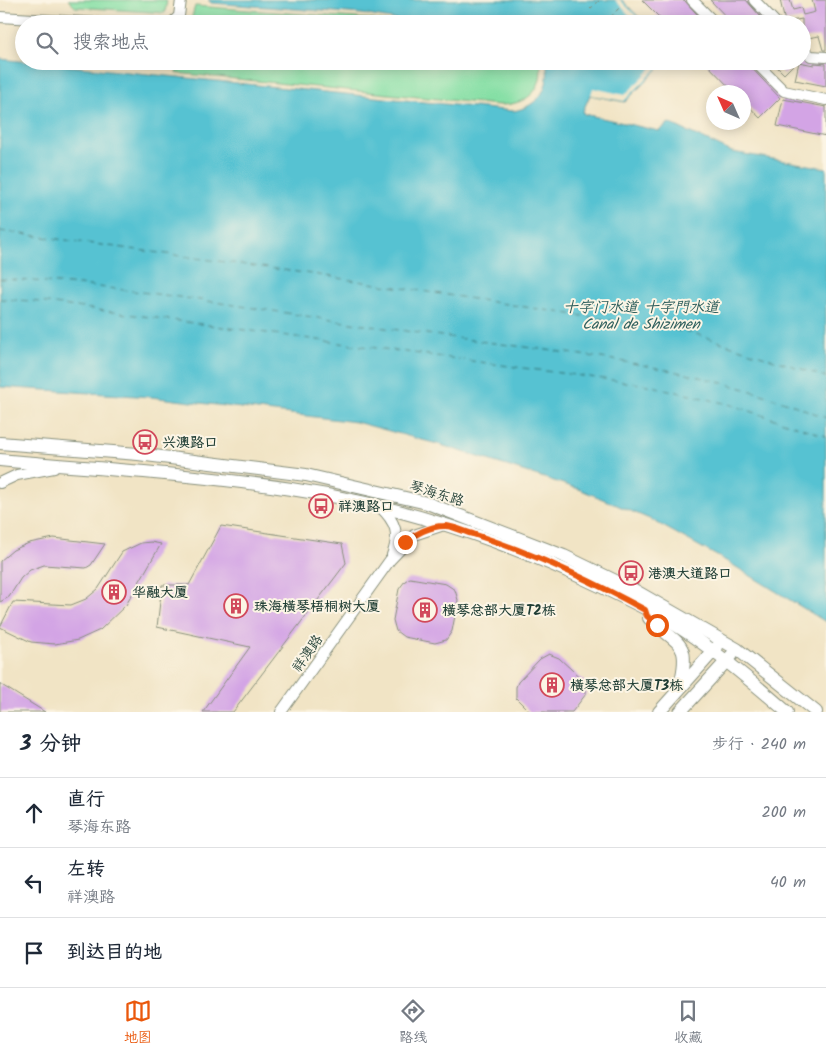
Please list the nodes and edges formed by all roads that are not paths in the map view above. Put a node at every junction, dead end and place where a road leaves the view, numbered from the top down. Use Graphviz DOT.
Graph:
graph roads {
  1 [pos="182,0"];
  2 [pos="692,0"];
  3 [pos="754,0"];
  4 [pos="0,9"];
  5 [pos="179,15"];
  6 [pos="707,15"];
  7 [pos="768,15"];
  8 [pos="0,16"];
  9 [pos="12,17"];
  10 [pos="15,17"];
  11 [pos="811,56"];
  12 [pos="826,57"];
  13 [pos="763,70"];
  14 [pos="826,100"];
  15 [pos="2,446"];
  16 [pos="0,460"];
  17 [pos="63,466"];
  18 [pos="0,483"];
  19 [pos="380,507"];
  20 [pos="444,525"];
  21 [pos="390,560"];
  22 [pos="645,610"];
  23 [pos="722,641"];
  24 [pos="737,650"];
  25 [pos="713,652"];
  26 [pos="726,660"];
  27 [pos="679,689"];
  28 [pos="281,712"];
  29 [pos="659,712"];
  30 [pos="680,712"];
  31 [pos="788,712"];
  32 [pos="816,712"];
  1 -- 5 [label="street"];
  2 -- 6 [label="street"];
  3 -- 7 [label="street"];
  4 -- 9 [label="street"];
  8 -- 9 [label="street"];
  9 -- 10 [label="street"];
  11 -- 12 [label="street"];
  13 -- 14 [label="street"];
  15 -- 23 [label="main road, 琴海东路"];
  16 -- 17 [label="main road, 琴海东路"];
  17 -- 18 [label="street"];
  17 -- 19 [label="main road, 琴海东路"];
  19 -- 20 [label="main road, 琴海东路"];
  19 -- 21 [label="street, 祥澳路"];
  20 -- 21 [label="street, 祥澳路"];
  20 -- 22 [label="main road, 琴海东路"];
  21 -- 28 [label="street, 祥澳路"];
  22 -- 25 [label="main road, 琴海东路"];
  22 -- 27 [label="main road"];
  23 -- 24 [label="main road, 琴海东路"];
  23 -- 25 [label="main road"];
  24 -- 26 [label="main road"];
  24 -- 32 [label="main road, 琴海东路"];
  25 -- 26 [label="main road, 琴海东路"];
  25 -- 27 [label="main road"];
  26 -- 30 [label="main road"];
  26 -- 31 [label="main road, 琴海东路"];
  27 -- 29 [label="main road"];
}
